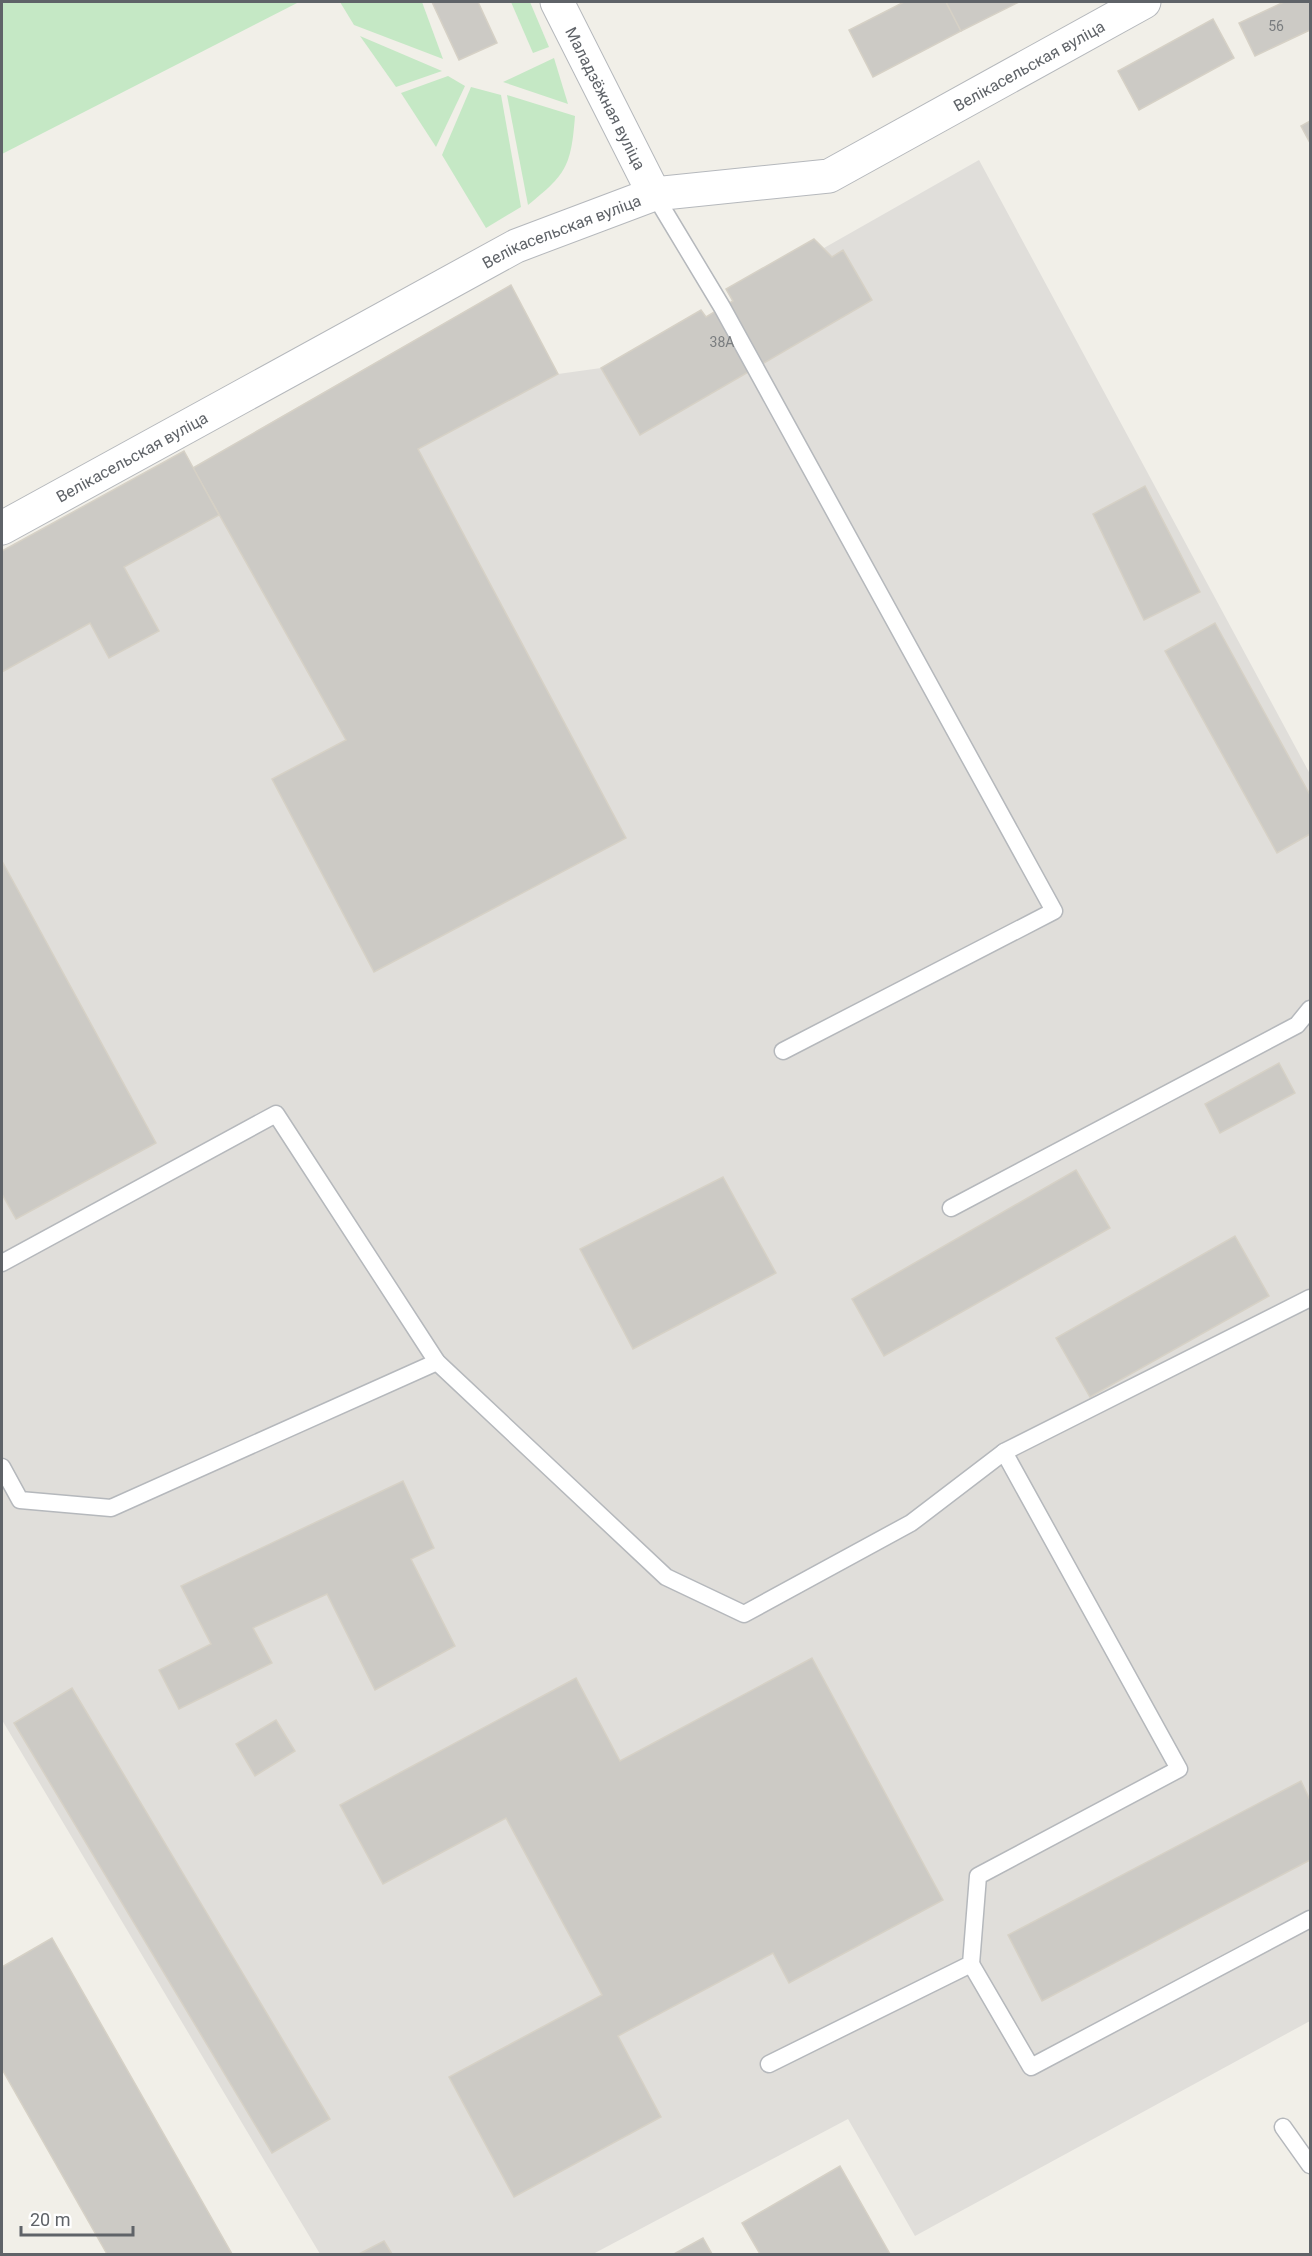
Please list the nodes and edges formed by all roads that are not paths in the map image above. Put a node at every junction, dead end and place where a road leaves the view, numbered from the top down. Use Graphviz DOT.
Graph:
graph roads {
  1 [pos="558,2"];
  2 [pos="1144,2"];
  3 [pos="654,194"];
  4 [pos="2,528"];
  5 [pos="1311,1009"];
  6 [pos="783,1051"];
  7 [pos="951,1208"];
  8 [pos="2,1263"];
  9 [pos="1311,1298"];
  10 [pos="437,1362"];
  11 [pos="1004,1452"];
  12 [pos="2,1467"];
  13 [pos="1311,1919"];
  14 [pos="971,1964"];
  15 [pos="770,2064"];
  16 [pos="1283,2127"];
  17 [pos="1311,2165"];
  1 -- 3 [label="street, Маладзёжная вуліца"];
  2 -- 3 [label="street, Велікасельская вуліца"];
  3 -- 4 [label="street, Велікасельская вуліца"];
  3 -- 6 [label="lane"];
  5 -- 7 [label="lane"];
  8 -- 10 [label="lane"];
  9 -- 11 [label="lane"];
  10 -- 11 [label="lane"];
  10 -- 12 [label="lane"];
  11 -- 14 [label="lane"];
  13 -- 14 [label="lane"];
  14 -- 15 [label="lane"];
  16 -- 17 [label="lane"];
}
